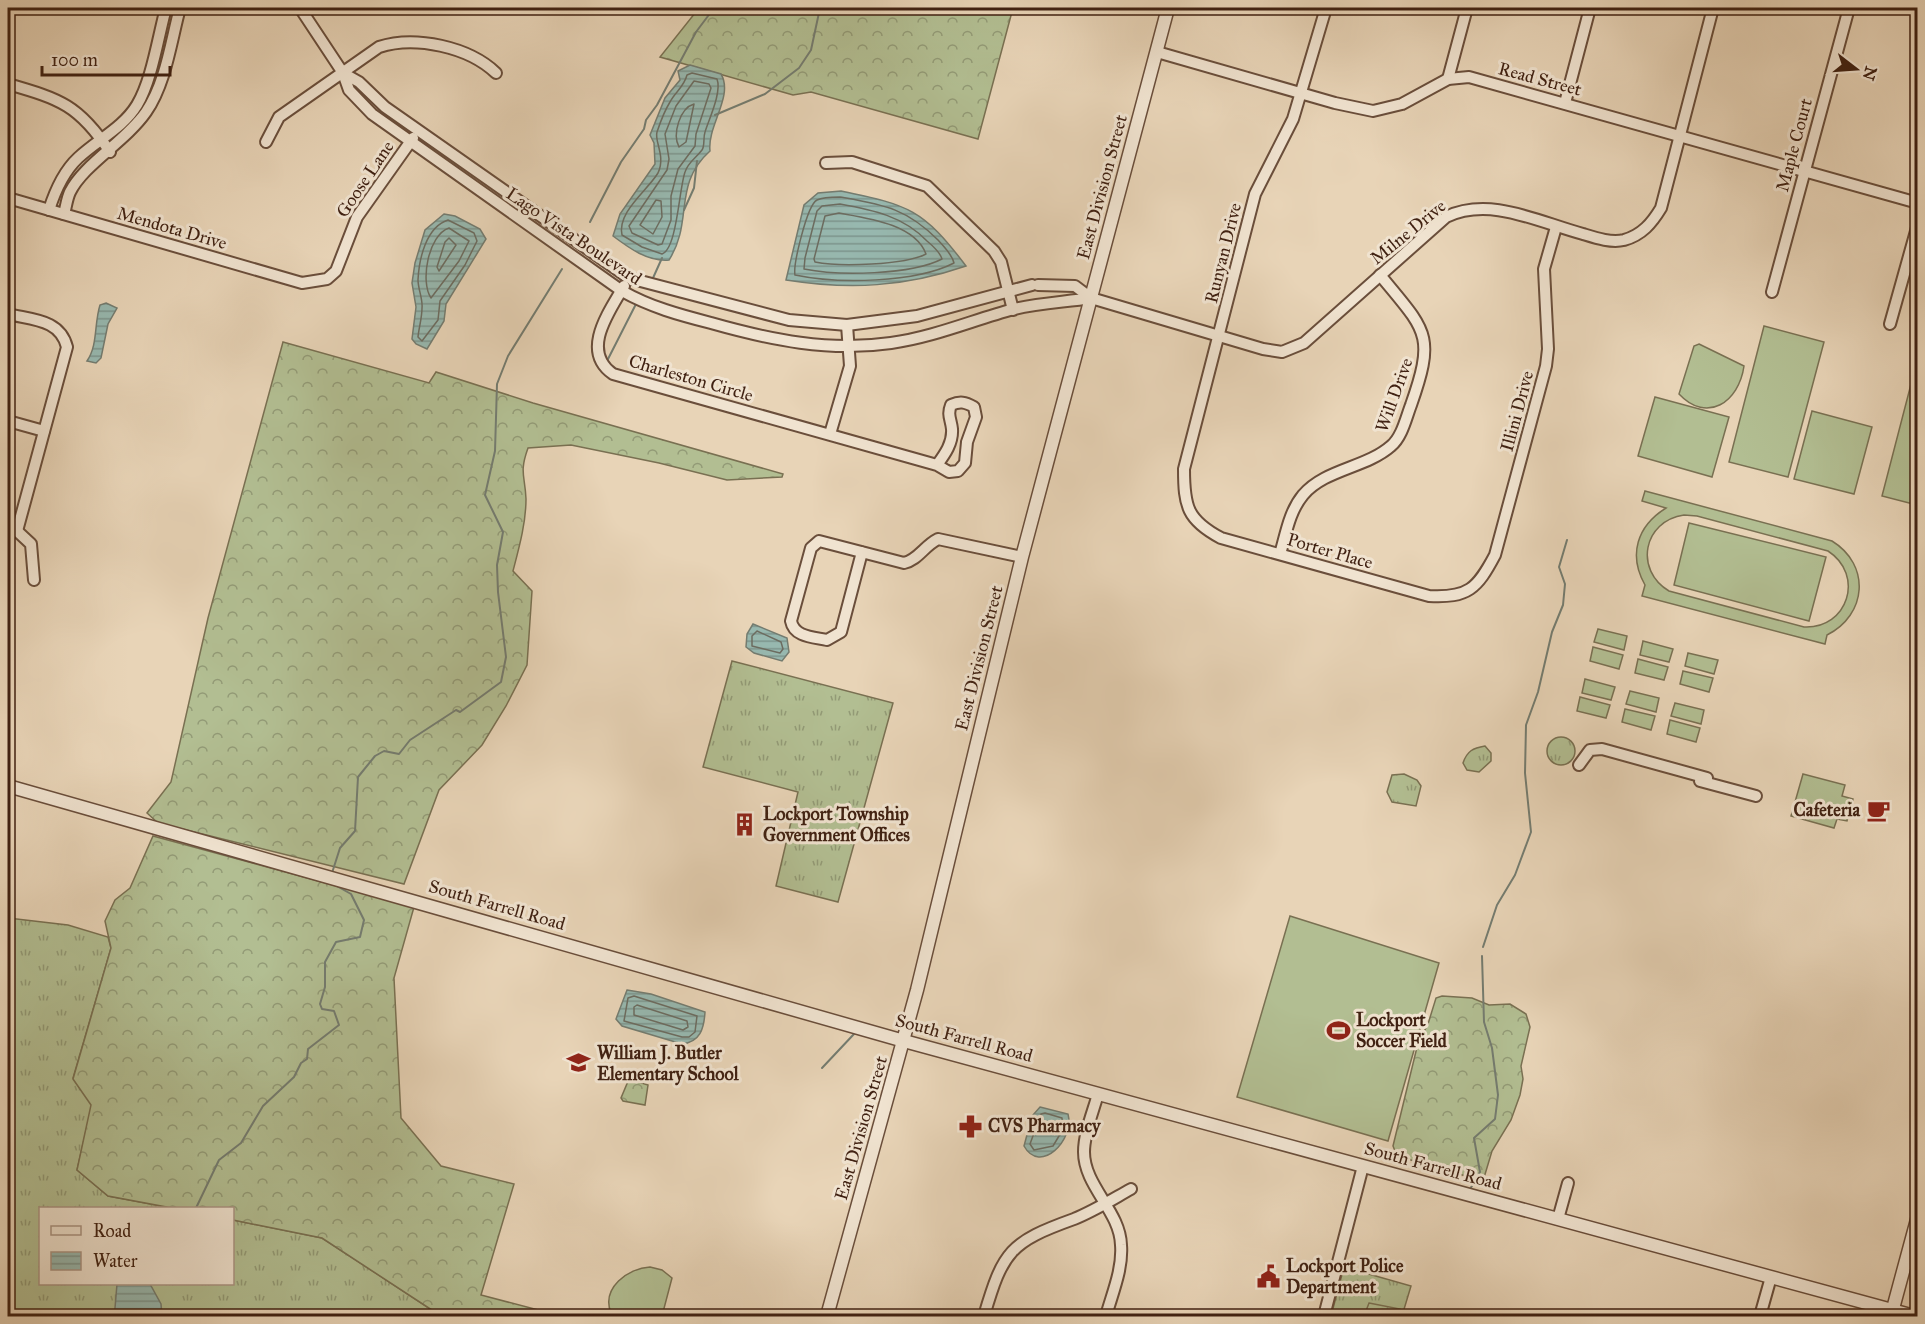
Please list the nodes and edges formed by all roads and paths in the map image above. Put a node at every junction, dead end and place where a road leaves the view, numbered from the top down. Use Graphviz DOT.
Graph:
graph roads {
  1 [pos="166,8"];
  2 [pos="180,8"];
  3 [pos="300,8"];
  4 [pos="1168,8"];
  5 [pos="1326,8"];
  6 [pos="1467,8"];
  7 [pos="1590,8"];
  8 [pos="1713,8"];
  9 [pos="1849,8"];
  10 [pos="1156,52"];
  11 [pos="343,73"];
  12 [pos="496,73"];
  13 [pos="1448,80"];
  14 [pos="8,84"];
  15 [pos="1300,93"];
  16 [pos="1565,103"];
  17 [pos="419,130"];
  18 [pos="1679,135"];
  19 [pos="102,139"];
  20 [pos="266,142"];
  21 [pos="410,142"];
  22 [pos="110,152"];
  23 [pos="826,163"];
  24 [pos="1804,172"];
  25 [pos="8,198"];
  26 [pos="1917,203"];
  27 [pos="49,210"];
  28 [pos="64,214"];
  29 [pos="1917,225"];
  30 [pos="1556,227"];
  31 [pos="1380,275"];
  32 [pos="629,278"];
  33 [pos="327,279"];
  34 [pos="1058,284"];
  35 [pos="622,291"];
  36 [pos="1009,291"];
  37 [pos="1772,292"];
  38 [pos="1091,298"];
  39 [pos="1057,301"];
  40 [pos="1013,310"];
  41 [pos="8,314"];
  42 [pos="1890,324"];
  43 [pos="847,325"];
  44 [pos="1220,337"];
  45 [pos="850,346"];
  46 [pos="8,421"];
  47 [pos="44,431"];
  48 [pos="830,434"];
  49 [pos="938,465"];
  50 [pos="1190,514"];
  51 [pos="12,529"];
  52 [pos="862,552"];
  53 [pos="1280,554"];
  54 [pos="1022,557"];
  55 [pos="34,580"];
  56 [pos="1468,592"];
  57 [pos="1579,765"];
  58 [pos="8,786"];
  59 [pos="1756,796"];
  60 [pos="904,1041"];
  61 [pos="1098,1094"];
  62 [pos="1363,1166"];
  63 [pos="1568,1183"];
  64 [pos="1131,1189"];
  65 [pos="1105,1203"];
  66 [pos="1917,1216"];
  67 [pos="1558,1219"];
  68 [pos="1771,1277"];
  69 [pos="1892,1313"];
  70 [pos="827,1317"];
  71 [pos="984,1317"];
  72 [pos="1106,1317"];
  73 [pos="1324,1317"];
  74 [pos="1760,1317"];
  75 [pos="1914,1317"];
  1 -- 19 [label="street"];
  2 -- 22 [label="street"];
  3 -- 11 [label="street, Lago Vista Boulevard"];
  4 -- 10 [label="street, East Division Street"];
  5 -- 15 [label="street, Runyan Drive"];
  6 -- 13 [label="street"];
  7 -- 16 [label="street"];
  8 -- 18 [label="street, Milne Drive"];
  9 -- 24 [label="street, Maple Court"];
  10 -- 15 [label="street, Read Street"];
  10 -- 38 [label="street, East Division Street"];
  11 -- 12 [label="street"];
  11 -- 17 [label="street, Lago Vista Boulevard"];
  11 -- 20 [label="street"];
  11 -- 21 [label="street, Lago Vista Boulevard"];
  13 -- 15 [label="street, Read Street"];
  13 -- 16 [label="street, Read Street"];
  14 -- 19 [label="street"];
  15 -- 44 [label="street, Runyan Drive"];
  16 -- 18 [label="street, Read Street"];
  17 -- 21 [label="street, Goose Lane"];
  17 -- 32 [label="street, Lago Vista Boulevard"];
  18 -- 24 [label="street, Read Street"];
  18 -- 30 [label="street, Milne Drive"];
  19 -- 22 [label="street"];
  19 -- 27 [label="street"];
  21 -- 33 [label="street, Goose Lane"];
  21 -- 35 [label="street, Lago Vista Boulevard"];
  22 -- 28 [label="street"];
  23 -- 36 [label="street"];
  24 -- 26 [label="street, Read Street"];
  24 -- 37 [label="street, Maple Court"];
  25 -- 27 [label="street, Mendota Drive"];
  27 -- 28 [label="street, Mendota Drive"];
  28 -- 33 [label="street, Mendota Drive"];
  29 -- 42 [label="street"];
  30 -- 31 [label="street, Milne Drive"];
  30 -- 56 [label="street, Illini Drive"];
  31 -- 44 [label="street, Milne Drive"];
  31 -- 53 [label="street, Will Drive"];
  32 -- 35 [label="street, Charleston Circle"];
  32 -- 43 [label="street, Lago Vista Boulevard"];
  34 -- 36 [label="street, Lago Vista Boulevard"];
  34 -- 38 [label="street, Lago Vista Boulevard"];
  34 -- 39 [label="street"];
  35 -- 45 [label="street, Lago Vista Boulevard"];
  35 -- 48 [label="street, Charleston Circle"];
  36 -- 40 [label="street"];
  36 -- 43 [label="street, Lago Vista Boulevard"];
  38 -- 39 [label="street, Lago Vista Boulevard"];
  38 -- 44 [label="street, Milne Drive"];
  38 -- 54 [label="street, East Division Street"];
  39 -- 40 [label="street, Lago Vista Boulevard"];
  40 -- 45 [label="street, Lago Vista Boulevard"];
  41 -- 47 [label="street"];
  43 -- 45 [label="street"];
  44 -- 50 [label="street, Runyan Drive"];
  45 -- 48 [label="street"];
  46 -- 47 [label="street"];
  47 -- 51 [label="street"];
  48 -- 49 [label="street, Charleston Circle"];
  49 -- 49 [label="street, Charleston Circle"];
  50 -- 53 [label="street, Porter Place"];
  51 -- 55 [label="street"];
  52 -- 52 [label="street"];
  52 -- 54 [label="street"];
  53 -- 56 [label="street, Porter Place"];
  54 -- 60 [label="street, East Division Street"];
  57 -- 59 [label="street"];
  58 -- 60 [label="street, South Farrell Road"];
  60 -- 61 [label="street, South Farrell Road"];
  60 -- 70 [label="street, East Division Street"];
  61 -- 62 [label="street, South Farrell Road"];
  61 -- 65 [label="street"];
  62 -- 67 [label="street, South Farrell Road"];
  62 -- 73 [label="street"];
  63 -- 67 [label="street"];
  64 -- 65 [label="street"];
  65 -- 71 [label="street"];
  65 -- 72 [label="street"];
  66 -- 69 [label="street"];
  67 -- 68 [label="street, South Farrell Road"];
  68 -- 69 [label="street, South Farrell Road"];
  68 -- 74 [label="street"];
  69 -- 75 [label="street, South Farrell Road"];
}
